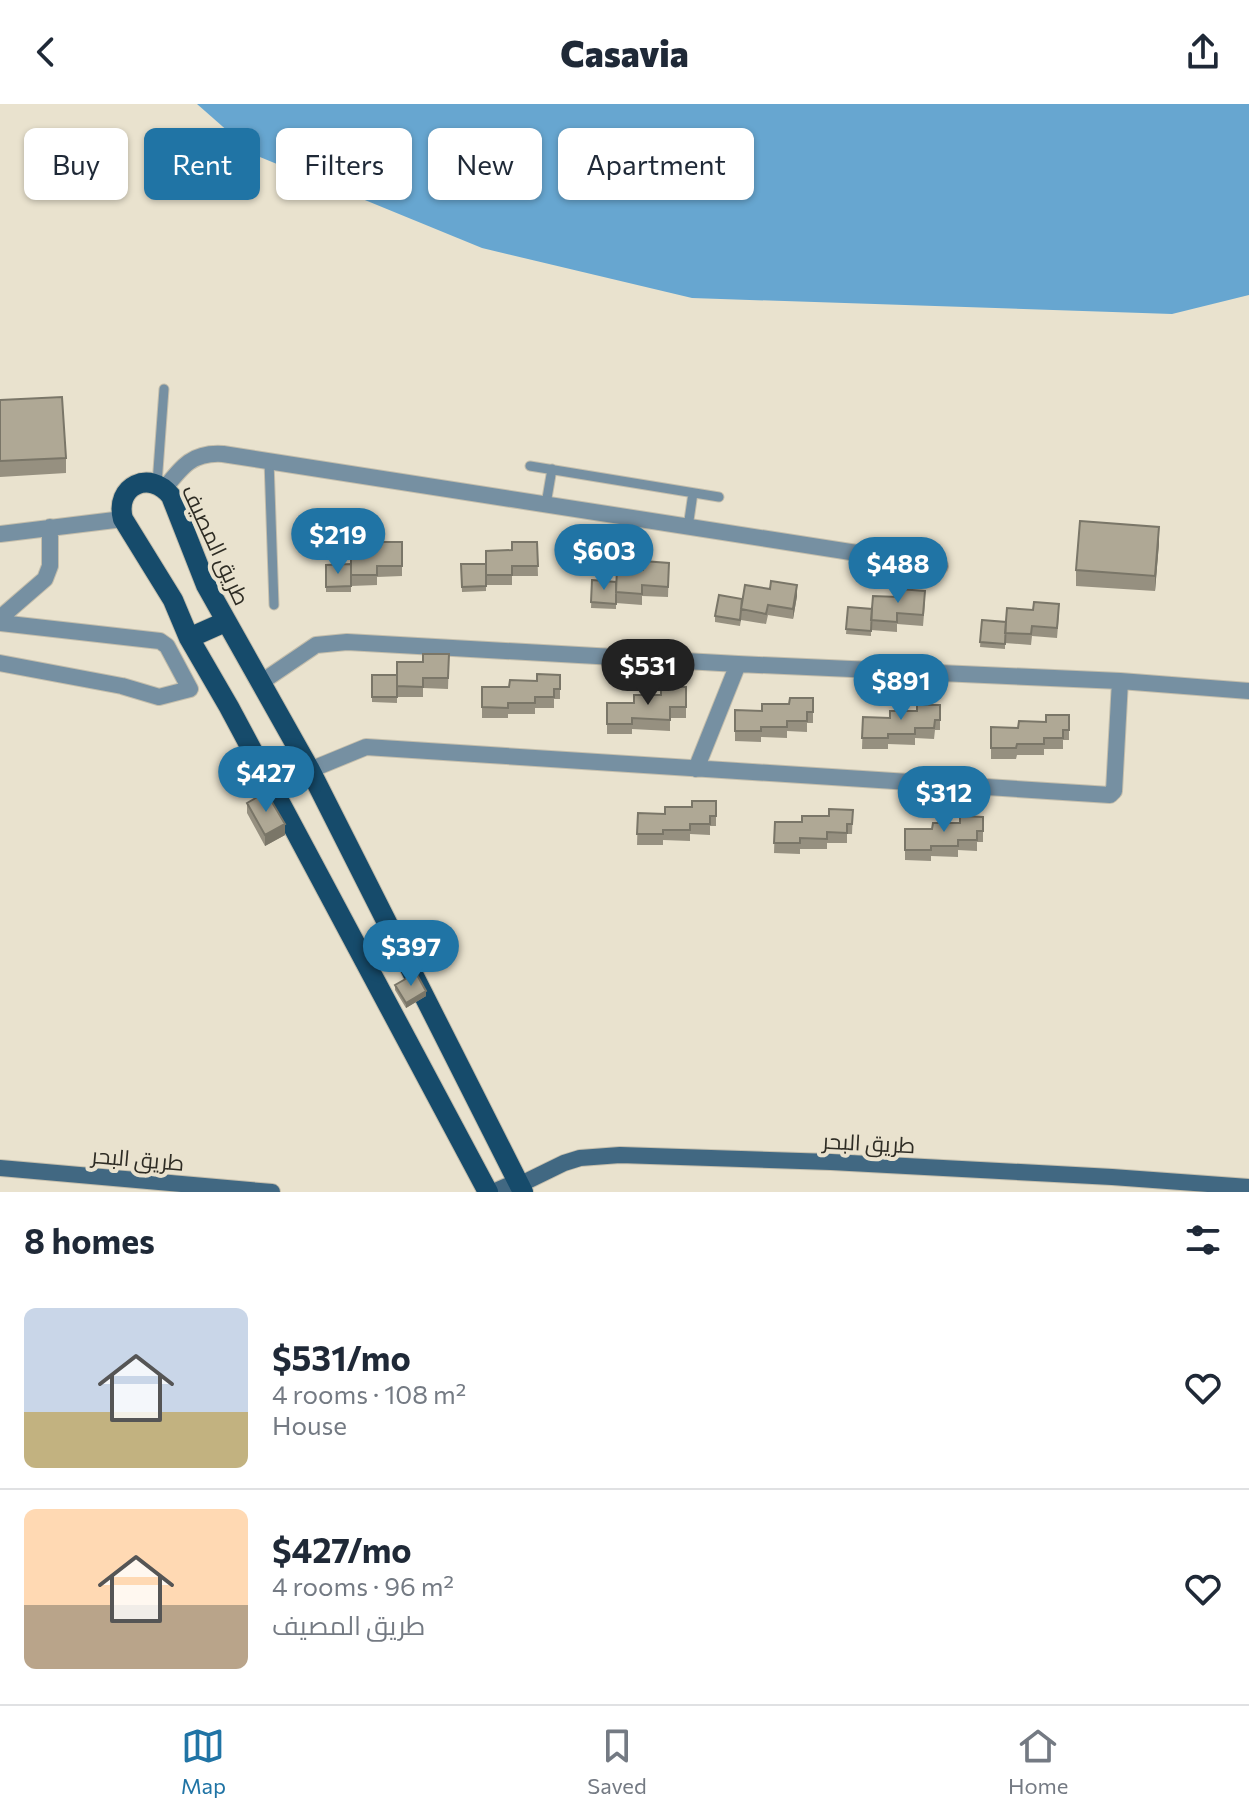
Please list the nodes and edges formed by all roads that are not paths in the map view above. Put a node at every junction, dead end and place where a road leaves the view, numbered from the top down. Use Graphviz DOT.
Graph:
graph roads {
  1 [pos="164,389"];
  2 [pos="269,461"];
  3 [pos="530,466"];
  4 [pos="552,469"];
  5 [pos="161,486"];
  6 [pos="693,493"];
  7 [pos="719,497"];
  8 [pos="546,504"];
  9 [pos="123,519"];
  10 [pos="50,527"];
  11 [pos="688,527"];
  12 [pos="0,534"];
  13 [pos="940,566"];
  14 [pos="206,585"];
  15 [pos="173,600"];
  16 [pos="274,605"];
  17 [pos="0,620"];
  18 [pos="225,622"];
  19 [pos="189,638"];
  20 [pos="0,663"];
  21 [pos="738,664"];
  22 [pos="1120,681"];
  23 [pos="260,683"];
  24 [pos="1249,691"];
  25 [pos="696,769"];
  26 [pos="310,770"];
  27 [pos="0,1168"];
  28 [pos="1249,1187"];
  29 [pos="521,1188"];
  30 [pos="272,1192"];
  31 [pos="491,1192"];
  1 -- 5 [label="lane"];
  2 -- 5 [label="street"];
  2 -- 8 [label="street"];
  2 -- 16 [label="lane"];
  3 -- 4 [label="lane"];
  4 -- 6 [label="lane"];
  4 -- 8 [label="lane"];
  5 -- 9 [label="main road, طريق المصيف"];
  5 -- 14 [label="main road, طريق المصيف"];
  6 -- 7 [label="lane"];
  6 -- 11 [label="lane"];
  8 -- 11 [label="street"];
  9 -- 10 [label="street"];
  9 -- 15 [label="main road"];
  10 -- 12 [label="street"];
  10 -- 17 [label="street"];
  11 -- 13 [label="street"];
  14 -- 15 [label="main road"];
  14 -- 18 [label="main road, طريق المصيف"];
  15 -- 19 [label="main road"];
  17 -- 20 [label="street"];
  18 -- 19 [label="main road"];
  18 -- 23 [label="main road, طريق المصيف"];
  19 -- 31 [label="main road"];
  21 -- 22 [label="street"];
  21 -- 23 [label="street"];
  21 -- 25 [label="street"];
  22 -- 24 [label="street"];
  22 -- 25 [label="street"];
  23 -- 26 [label="main road, طريق المصيف"];
  25 -- 26 [label="street"];
  26 -- 29 [label="main road, طريق المصيف"];
  27 -- 30 [label="street, طريق البحر"];
  28 -- 29 [label="street, طريق البحر"];
  29 -- 31 [label="street, طريق البحر"];
}
